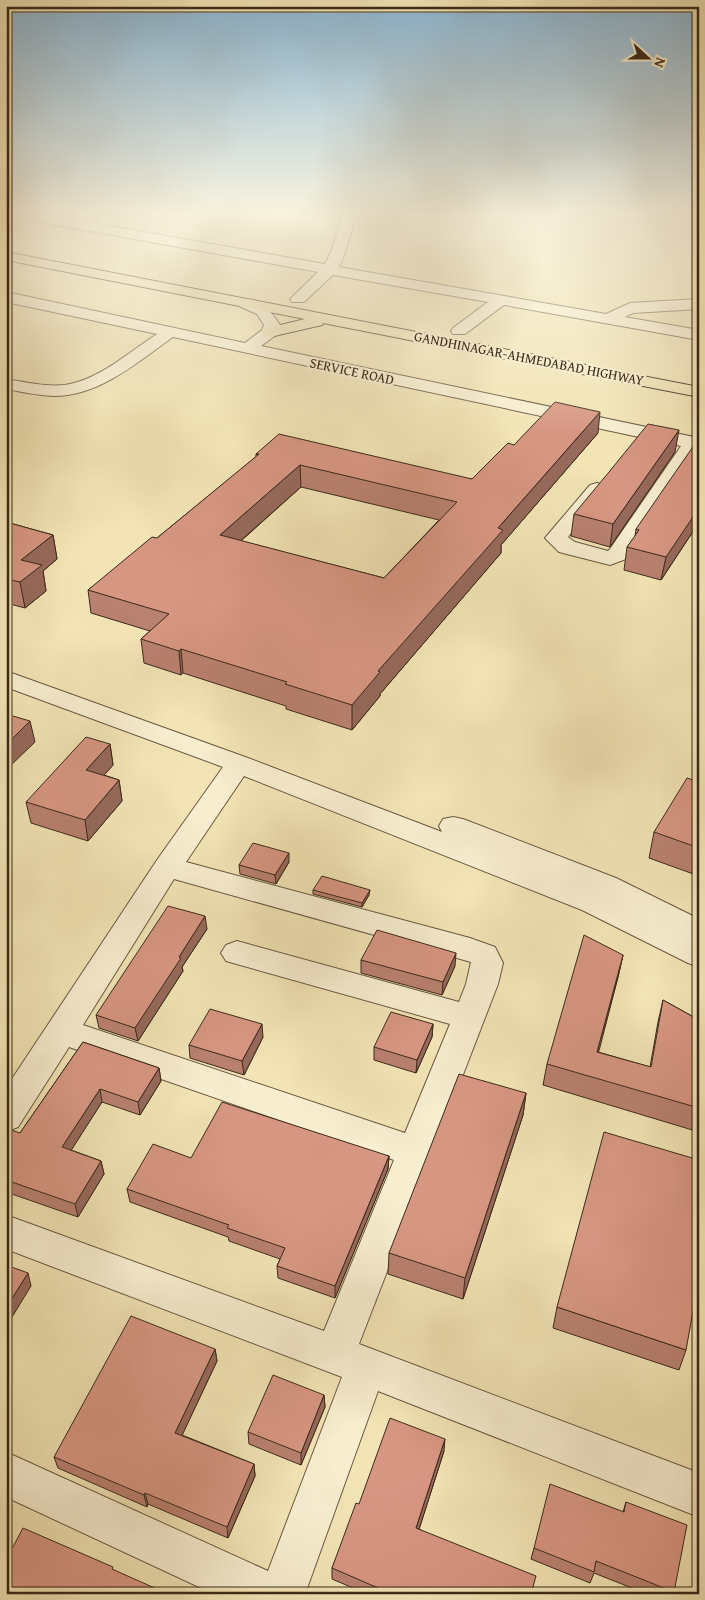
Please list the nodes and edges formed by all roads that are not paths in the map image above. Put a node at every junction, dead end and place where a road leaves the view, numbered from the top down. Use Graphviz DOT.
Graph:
graph roads {
  1 [pos="157,286"];
  2 [pos="227,286"];
  3 [pos="312,286"];
  4 [pos="422,286"];
  5 [pos="638,292"];
  6 [pos="6,298"];
  7 [pos="298,299"];
  8 [pos="501,300"];
  9 [pos="246,303"];
  10 [pos="699,304"];
  11 [pos="630,308"];
  12 [pos="609,319"];
  13 [pos="343,322"];
  14 [pos="172,331"];
  15 [pos="459,331"];
  16 [pos="270,332"];
  17 [pos="699,334"];
  18 [pos="248,348"];
  19 [pos="699,377"];
  20 [pos="6,384"];
  21 [pos="699,392"];
  22 [pos="696,444"];
  23 [pos="608,476"];
  24 [pos="6,660"];
  25 [pos="6,678"];
  26 [pos="239,764"];
  27 [pos="167,867"];
  28 [pos="699,933"];
  29 [pos="237,953"];
  30 [pos="699,955"];
  31 [pos="469,1017"];
  32 [pos="62,1031"];
  33 [pos="6,1116"];
  34 [pos="415,1152"];
  35 [pos="6,1232"];
  36 [pos="350,1360"];
  37 [pos="6,1474"];
  38 [pos="699,1495"];
  39 [pos="266,1594"];
  40 [pos="282,1594"];
  1 -- 9 [label="main road, GANDHINAGAR-AHMEDABAD HIGHWAY"];
  2 -- 7 [label="main road"];
  3 -- 7 [label="street"];
  4 -- 8 [label="street"];
  5 -- 11 [label="street"];
  6 -- 14 [label="street, SERVICE ROAD"];
  7 -- 15 [label="main road"];
  8 -- 12 [label="street"];
  8 -- 15 [label="street"];
  9 -- 13 [label="main road, GANDHINAGAR-AHMEDABAD HIGHWAY"];
  9 -- 16 [label="street"];
  10 -- 11 [label="street"];
  11 -- 12 [label="street"];
  12 -- 17 [label="street"];
  13 -- 16 [label="main road"];
  13 -- 21 [label="main road, GANDHINAGAR-AHMEDABAD HIGHWAY"];
  14 -- 18 [label="street, SERVICE ROAD"];
  14 -- 20 [label="street"];
  15 -- 19 [label="main road"];
  16 -- 18 [label="street"];
  18 -- 22 [label="street, SERVICE ROAD"];
  22 -- 23 [label="street"];
  24 -- 28 [label="street"];
  25 -- 26 [label="street"];
  26 -- 27 [label="street"];
  26 -- 30 [label="street"];
  27 -- 31 [label="street"];
  27 -- 32 [label="street"];
  29 -- 31 [label="street"];
  31 -- 34 [label="street"];
  32 -- 33 [label="street"];
  32 -- 34 [label="street"];
  34 -- 36 [label="street"];
  35 -- 36 [label="street"];
  36 -- 38 [label="street"];
  36 -- 40 [label="street"];
  37 -- 39 [label="street"];
}
